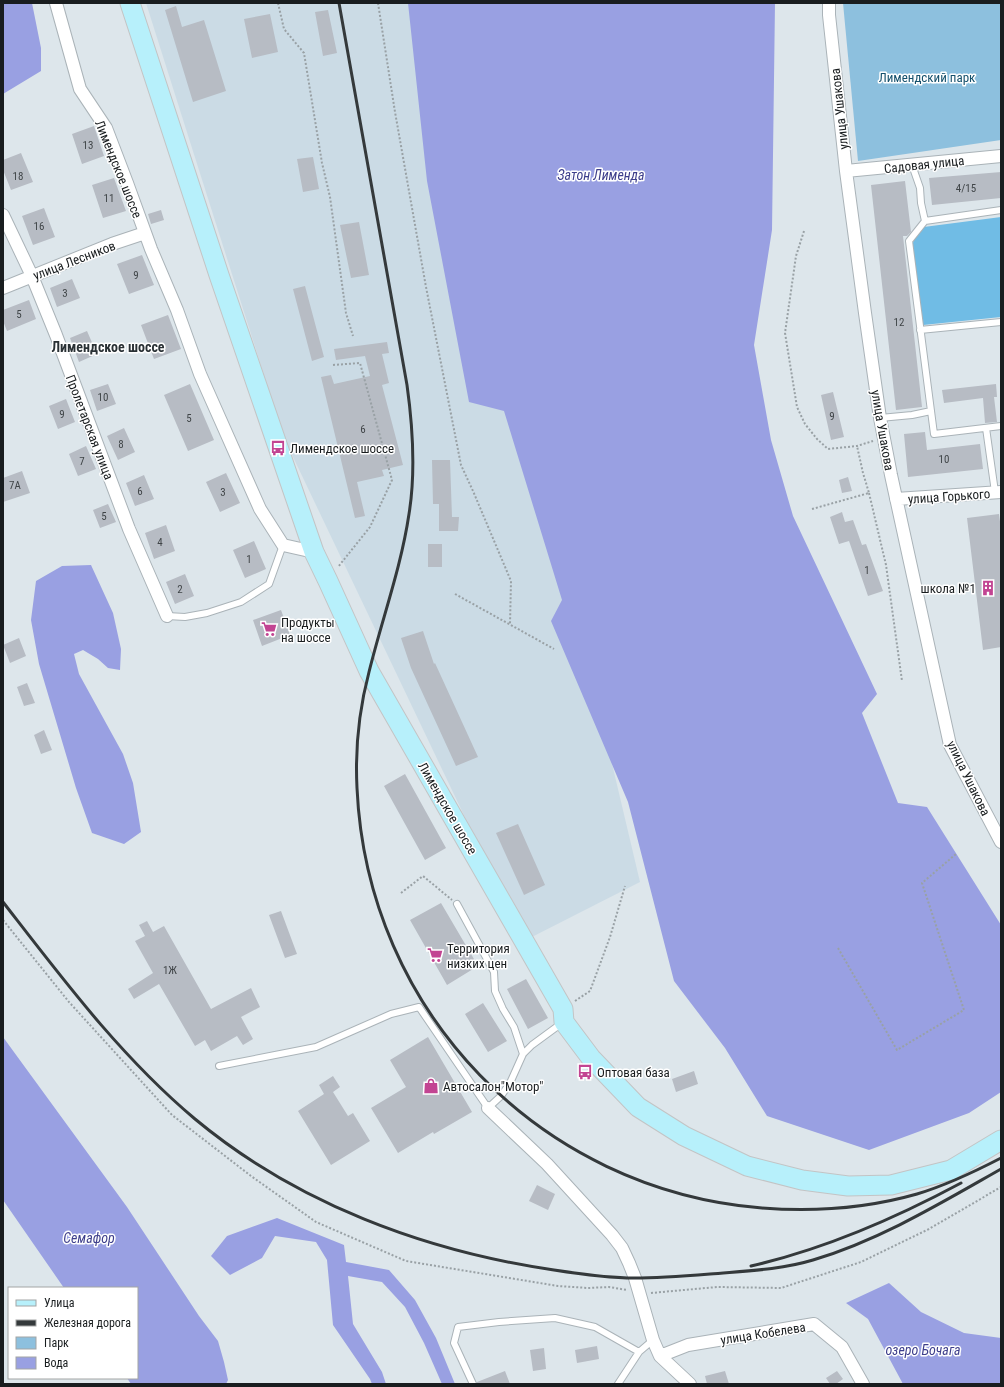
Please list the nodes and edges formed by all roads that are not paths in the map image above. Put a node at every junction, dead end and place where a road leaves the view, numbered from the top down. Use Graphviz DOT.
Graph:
graph roads {
  1 [pos="56,3"];
  2 [pos="130,3"];
  3 [pos="829,3"];
  4 [pos="1001,156"];
  5 [pos="912,165"];
  6 [pos="846,171"];
  7 [pos="1001,210"];
  8 [pos="3,215"];
  9 [pos="925,221"];
  10 [pos="145,233"];
  11 [pos="32,276"];
  12 [pos="3,288"];
  13 [pos="1001,322"];
  14 [pos="920,330"];
  15 [pos="931,411"];
  16 [pos="880,418"];
  17 [pos="1001,426"];
  18 [pos="986,428"];
  19 [pos="998,492"];
  20 [pos="896,499"];
  21 [pos="283,545"];
  22 [pos="314,552"];
  23 [pos="167,616"];
  24 [pos="1001,842"];
  25 [pos="457,904"];
  26 [pos="563,1015"];
  27 [pos="523,1054"];
  28 [pos="219,1066"];
  29 [pos="488,1108"];
  30 [pos="1001,1140"];
  31 [pos="653,1340"];
  32 [pos="639,1352"];
  33 [pos="660,1356"];
  34 [pos="473,1384"];
  35 [pos="618,1384"];
  36 [pos="690,1384"];
  37 [pos="863,1384"];
  1 -- 10 [label="street, Лимендское шоссе"];
  2 -- 22 [label="main road, Лимендское шоссе"];
  3 -- 6 [label="street, улица Ушакова"];
  4 -- 5 [label="street, Садовая улица"];
  5 -- 6 [label="street, Садовая улица"];
  5 -- 9 [label="lane"];
  6 -- 16 [label="street, улица Ушакова"];
  7 -- 9 [label="lane"];
  8 -- 11 [label="street, Пролетарская улица"];
  9 -- 14 [label="lane"];
  10 -- 11 [label="street, улица Лесников"];
  10 -- 21 [label="street, Лимендское шоссе"];
  11 -- 12 [label="street, улица Лесников"];
  11 -- 23 [label="street, Пролетарская улица"];
  13 -- 14 [label="lane"];
  14 -- 15 [label="lane"];
  15 -- 16 [label="lane"];
  15 -- 18 [label="lane"];
  16 -- 20 [label="street, улица Ушакова"];
  17 -- 18 [label="lane"];
  18 -- 19 [label="lane"];
  19 -- 20 [label="street, улица Горького"];
  20 -- 24 [label="street, улица Ушакова"];
  21 -- 22 [label="street"];
  21 -- 23 [label="lane"];
  22 -- 26 [label="main road, Лимендское шоссе"];
  25 -- 27 [label="lane"];
  26 -- 27 [label="lane"];
  26 -- 30 [label="main road, Лимендское шоссе"];
  27 -- 29 [label="lane"];
  28 -- 29 [label="lane"];
  29 -- 31 [label="street"];
  31 -- 32 [label="lane"];
  31 -- 33 [label="street"];
  32 -- 34 [label="lane"];
  32 -- 35 [label="lane"];
  33 -- 36 [label="street"];
  33 -- 37 [label="street, улица Кобелева"];
}
